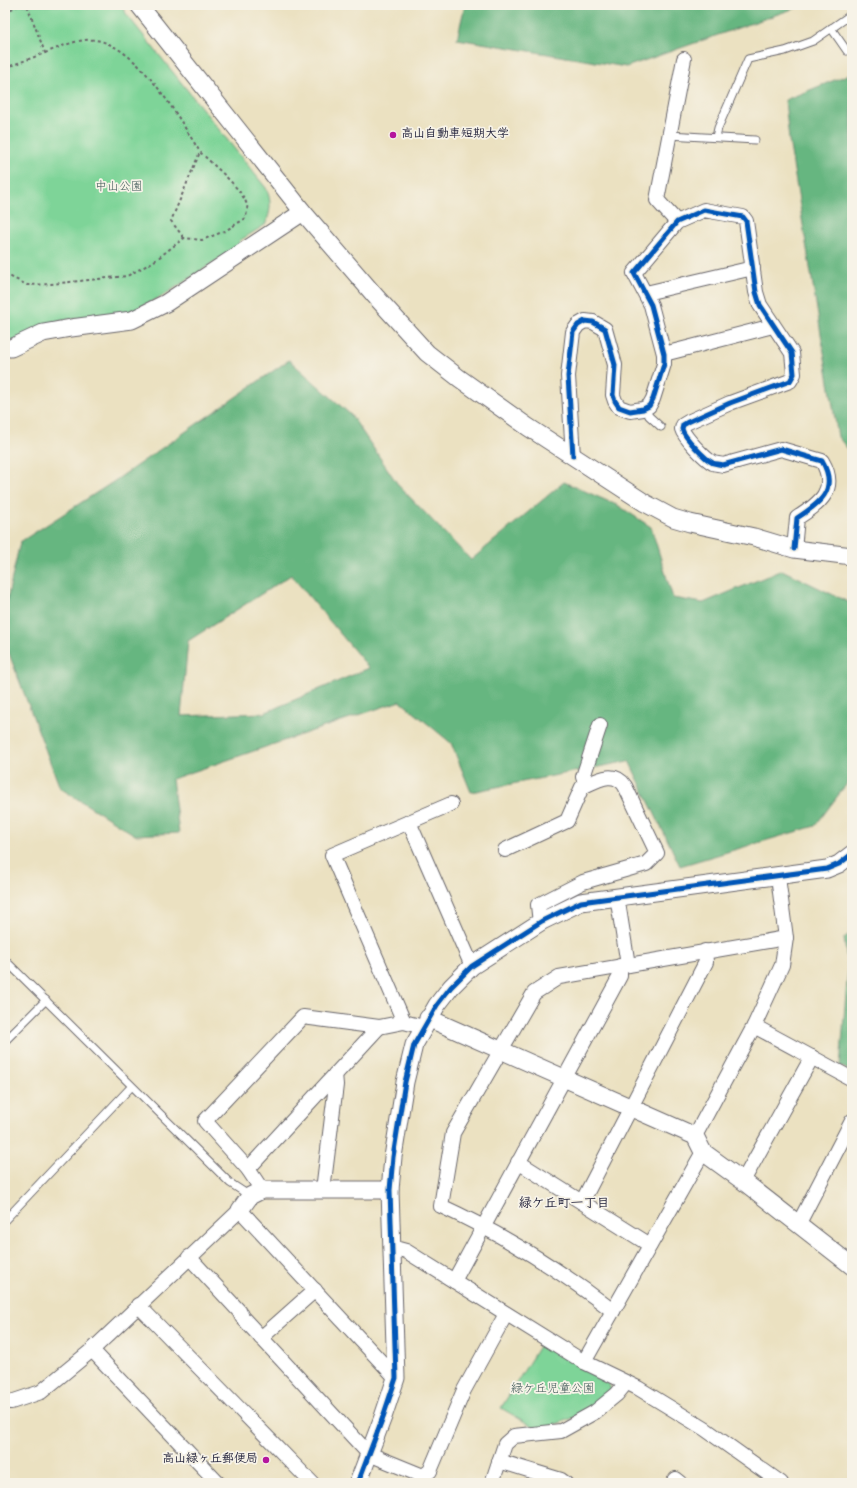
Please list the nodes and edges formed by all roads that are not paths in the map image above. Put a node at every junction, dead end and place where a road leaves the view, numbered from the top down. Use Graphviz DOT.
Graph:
graph roads {
  1 [pos="139,5"];
  2 [pos="852,14"];
  3 [pos="831,28"];
  4 [pos="846,51"];
  5 [pos="684,59"];
  6 [pos="669,135"];
  7 [pos="716,137"];
  8 [pos="755,140"];
  9 [pos="303,212"];
  10 [pos="677,222"];
  11 [pos="753,268"];
  12 [pos="646,293"];
  13 [pos="773,326"];
  14 [pos="8,351"];
  15 [pos="664,354"];
  16 [pos="645,408"];
  17 [pos="661,427"];
  18 [pos="573,456"];
  19 [pos="794,549"];
  20 [pos="852,556"];
  21 [pos="600,725"];
  22 [pos="586,786"];
  23 [pos="451,804"];
  24 [pos="409,822"];
  25 [pos="504,850"];
  26 [pos="852,854"];
  27 [pos="778,877"];
  28 [pos="618,896"];
  29 [pos="540,923"];
  30 [pos="786,938"];
  31 [pos="705,952"];
  32 [pos="5,960"];
  33 [pos="624,965"];
  34 [pos="472,966"];
  35 [pos="46,1000"];
  36 [pos="404,1022"];
  37 [pos="426,1023"];
  38 [pos="754,1026"];
  39 [pos="379,1027"];
  40 [pos="5,1041"];
  41 [pos="501,1050"];
  42 [pos="812,1057"];
  43 [pos="335,1074"];
  44 [pos="564,1077"];
  45 [pos="852,1079"];
  46 [pos="131,1087"];
  47 [pos="630,1107"];
  48 [pos="852,1120"];
  49 [pos="695,1136"];
  50 [pos="703,1152"];
  51 [pos="518,1162"];
  52 [pos="248,1169"];
  53 [pos="743,1180"];
  54 [pos="323,1190"];
  55 [pos="390,1190"];
  56 [pos="251,1199"];
  57 [pos="582,1202"];
  58 [pos="5,1220"];
  59 [pos="799,1223"];
  60 [pos="484,1226"];
  61 [pos="650,1244"];
  62 [pos="391,1247"];
  63 [pos="189,1257"];
  64 [pos="852,1266"];
  65 [pos="454,1281"];
  66 [pos="315,1290"];
  67 [pos="138,1305"];
  68 [pos="613,1310"];
  69 [pos="506,1314"];
  70 [pos="262,1338"];
  71 [pos="92,1350"];
  72 [pos="584,1362"];
  73 [pos="396,1378"];
  74 [pos="626,1383"];
  75 [pos="5,1401"];
  76 [pos="370,1454"];
  77 [pos="499,1461"];
  78 [pos="218,1483"];
  79 [pos="312,1483"];
  80 [pos="358,1483"];
  81 [pos="492,1483"];
  82 [pos="565,1483"];
  83 [pos="673,1483"];
  84 [pos="681,1483"];
  85 [pos="781,1483"];
  1 -- 9 [label="street"];
  2 -- 3 [label="lane"];
  3 -- 4 [label="lane"];
  3 -- 7 [label="lane"];
  5 -- 6 [label="street"];
  6 -- 7 [label="lane"];
  6 -- 10 [label="street"];
  7 -- 8 [label="lane"];
  9 -- 14 [label="street"];
  9 -- 18 [label="street"];
  10 -- 11 [label="street"];
  10 -- 12 [label="street"];
  11 -- 12 [label="street"];
  11 -- 13 [label="street"];
  12 -- 15 [label="street"];
  13 -- 15 [label="street"];
  13 -- 19 [label="street"];
  15 -- 16 [label="street"];
  16 -- 17 [label="lane"];
  16 -- 18 [label="street"];
  18 -- 19 [label="street"];
  19 -- 20 [label="street"];
  21 -- 22 [label="street"];
  22 -- 25 [label="street"];
  22 -- 29 [label="street"];
  23 -- 24 [label="street"];
  24 -- 34 [label="street"];
  24 -- 36 [label="street"];
  26 -- 27 [label="street"];
  27 -- 28 [label="street"];
  27 -- 30 [label="street"];
  28 -- 29 [label="street"];
  28 -- 33 [label="street"];
  29 -- 34 [label="street"];
  30 -- 31 [label="street"];
  30 -- 38 [label="street"];
  31 -- 33 [label="street"];
  31 -- 47 [label="street"];
  32 -- 35 [label="lane"];
  33 -- 41 [label="street"];
  33 -- 44 [label="street"];
  34 -- 37 [label="street"];
  35 -- 40 [label="lane"];
  35 -- 46 [label="lane"];
  36 -- 37 [label="street"];
  36 -- 39 [label="street"];
  37 -- 41 [label="street"];
  37 -- 55 [label="street"];
  38 -- 42 [label="street"];
  38 -- 49 [label="street"];
  39 -- 43 [label="street"];
  39 -- 52 [label="street"];
  41 -- 44 [label="street"];
  41 -- 60 [label="street"];
  42 -- 45 [label="street"];
  42 -- 53 [label="street"];
  43 -- 52 [label="street"];
  43 -- 54 [label="street"];
  44 -- 47 [label="street"];
  44 -- 51 [label="street"];
  46 -- 56 [label="lane"];
  46 -- 58 [label="lane"];
  47 -- 49 [label="street"];
  47 -- 57 [label="street"];
  48 -- 59 [label="street"];
  49 -- 50 [label="street"];
  50 -- 53 [label="street"];
  50 -- 61 [label="street"];
  51 -- 57 [label="street"];
  51 -- 60 [label="street"];
  52 -- 56 [label="street"];
  53 -- 59 [label="street"];
  54 -- 55 [label="street"];
  54 -- 56 [label="street"];
  55 -- 62 [label="street"];
  56 -- 63 [label="street"];
  56 -- 66 [label="street"];
  57 -- 61 [label="street"];
  59 -- 64 [label="street"];
  60 -- 65 [label="street"];
  60 -- 68 [label="street"];
  61 -- 68 [label="street"];
  62 -- 65 [label="street"];
  62 -- 73 [label="street"];
  63 -- 67 [label="street"];
  63 -- 70 [label="street"];
  65 -- 69 [label="street"];
  66 -- 70 [label="street"];
  66 -- 73 [label="street"];
  67 -- 71 [label="street"];
  67 -- 79 [label="street"];
  68 -- 72 [label="street"];
  69 -- 72 [label="street"];
  69 -- 76 [label="street"];
  70 -- 76 [label="street"];
  71 -- 75 [label="street"];
  71 -- 78 [label="street"];
  72 -- 74 [label="street"];
  73 -- 76 [label="street"];
  74 -- 77 [label="street"];
  74 -- 85 [label="street"];
  76 -- 80 [label="street"];
  77 -- 81 [label="street"];
  77 -- 82 [label="street"];
  83 -- 84 [label="street"];
}
